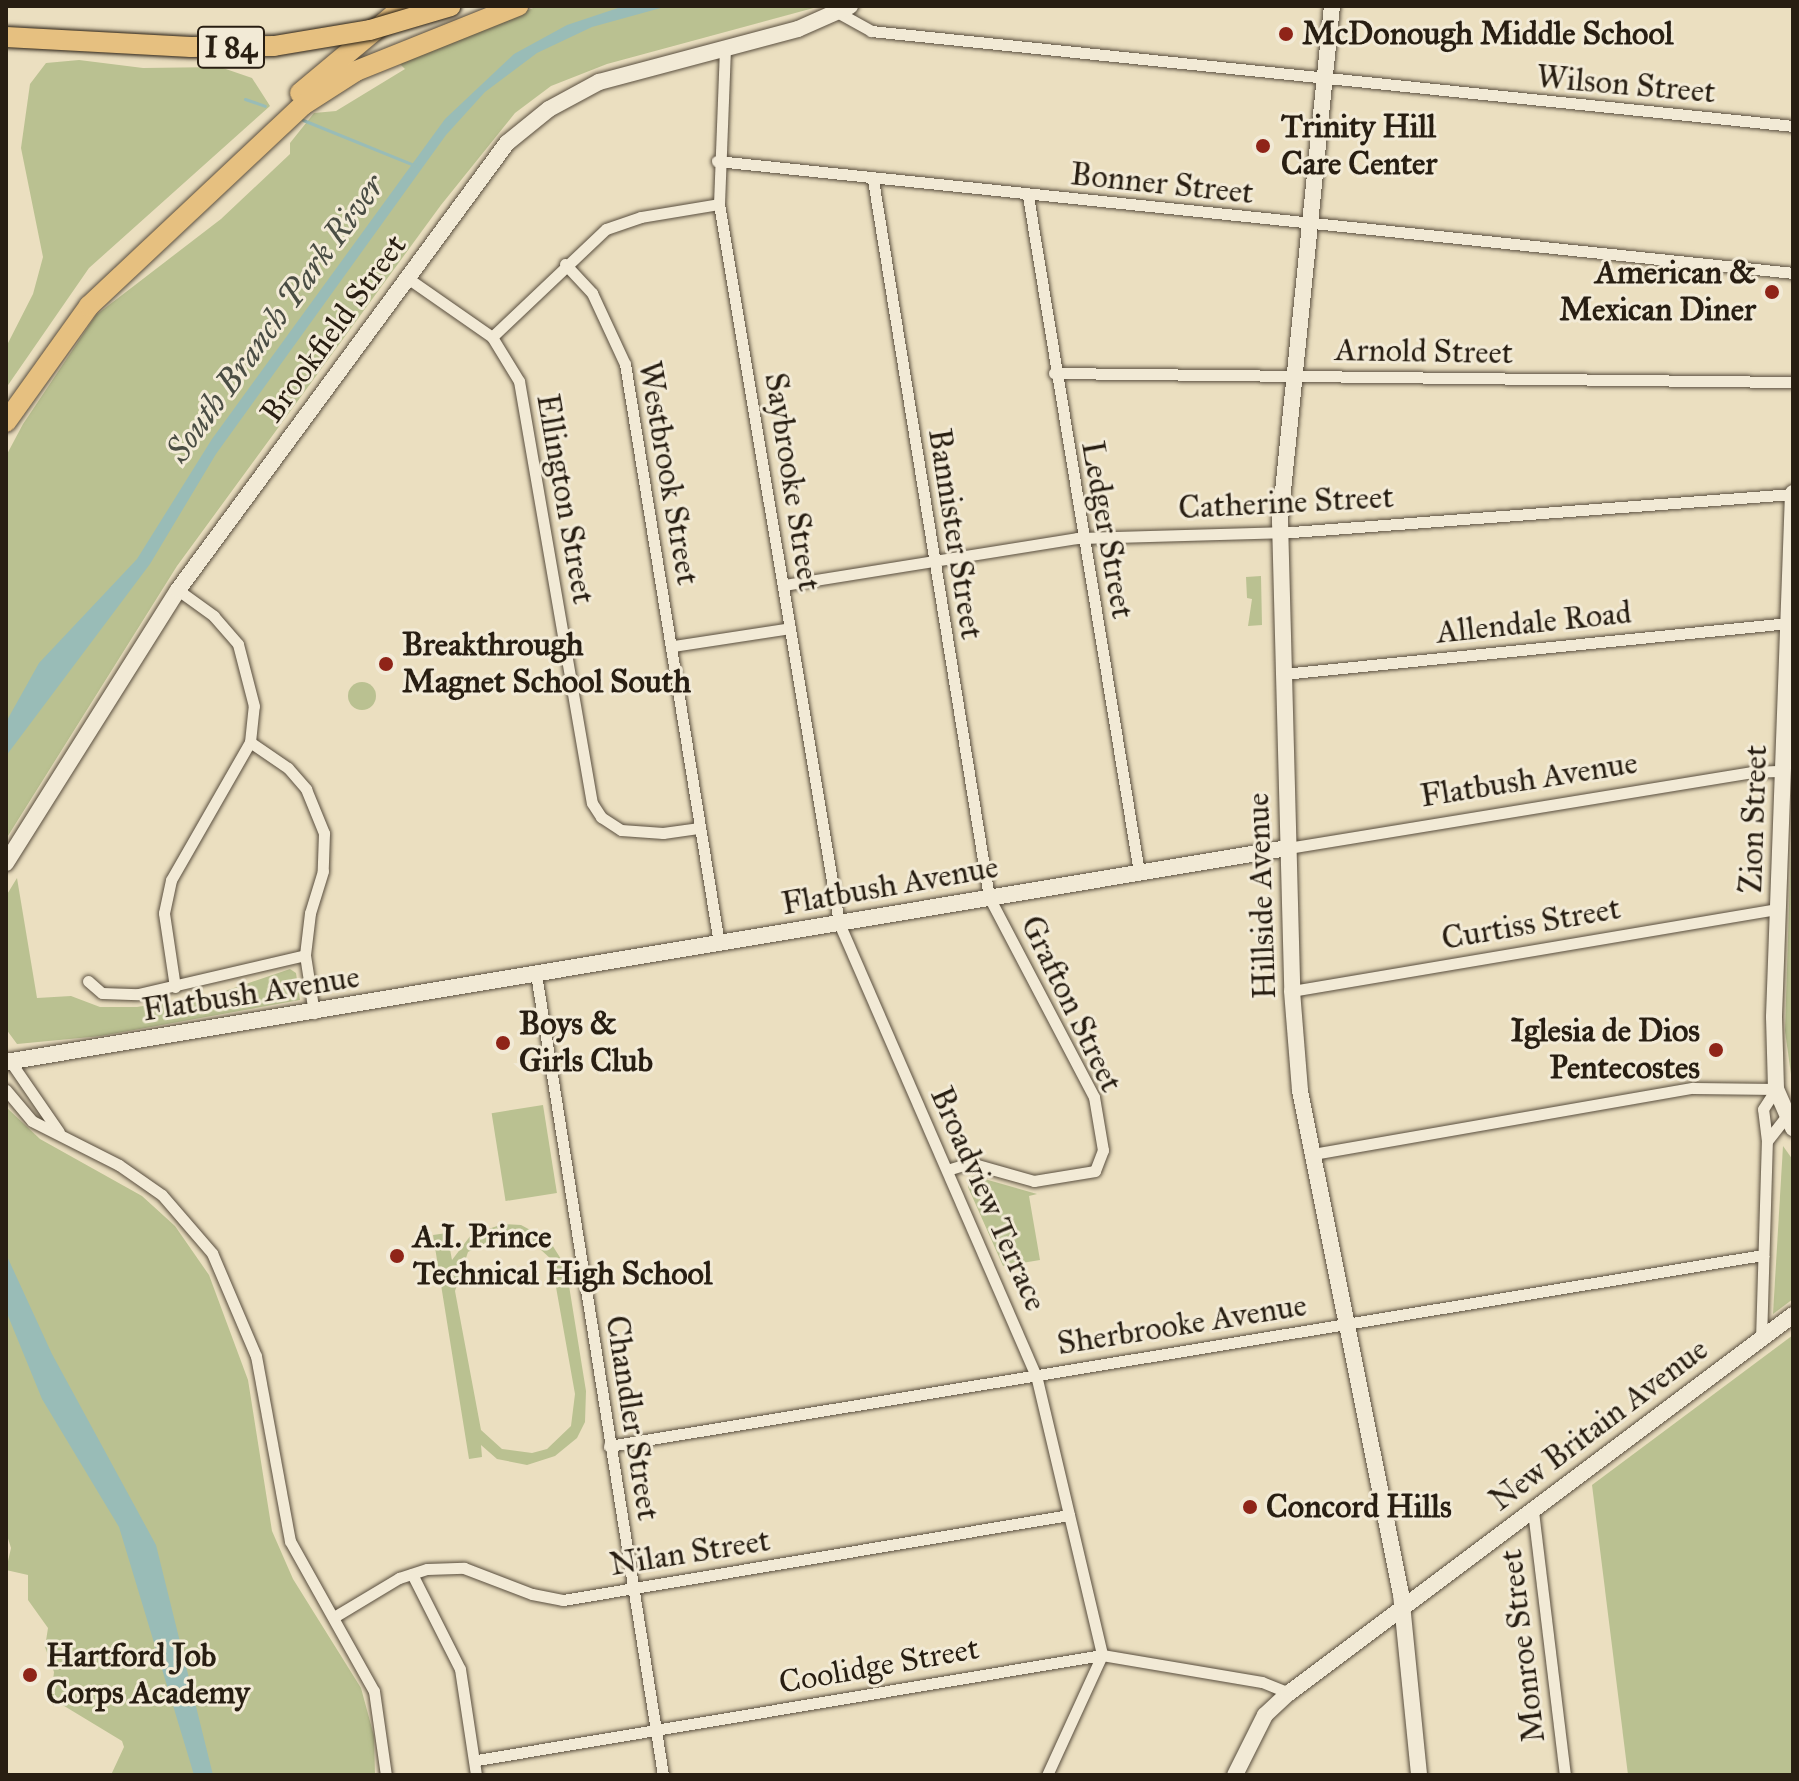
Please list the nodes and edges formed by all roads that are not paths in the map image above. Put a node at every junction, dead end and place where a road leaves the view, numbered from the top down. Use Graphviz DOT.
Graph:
graph roads {
  1 [pos="404,6"];
  2 [pos="451,6"];
  3 [pos="518,6"];
  4 [pos="1332,6"];
  5 [pos="845,9"];
  6 [pos="6,37"];
  7 [pos="725,48"];
  8 [pos="1325,79"];
  9 [pos="1793,126"];
  10 [pos="717,161"];
  11 [pos="873,180"];
  12 [pos="1028,196"];
  13 [pos="719,204"];
  14 [pos="1310,225"];
  15 [pos="565,264"];
  16 [pos="1793,273"];
  17 [pos="406,277"];
  18 [pos="492,337"];
  19 [pos="1054,373"];
  20 [pos="1294,376"];
  21 [pos="1793,382"];
  22 [pos="6,403"];
  23 [pos="6,422"];
  24 [pos="1793,493"];
  25 [pos="1280,532"];
  26 [pos="1082,538"];
  27 [pos="933,561"];
  28 [pos="784,585"];
  29 [pos="178,590"];
  30 [pos="1789,623"];
  31 [pos="790,628"];
  32 [pos="673,646"];
  33 [pos="1283,674"];
  34 [pos="250,742"];
  35 [pos="1784,771"];
  36 [pos="700,828"];
  37 [pos="1288,848"];
  38 [pos="6,863"];
  39 [pos="1139,872"];
  40 [pos="989,897"];
  41 [pos="1778,909"];
  42 [pos="839,923"];
  43 [pos="719,944"];
  44 [pos="305,955"];
  45 [pos="536,974"];
  46 [pos="88,981"];
  47 [pos="175,987"];
  48 [pos="1292,991"];
  49 [pos="314,1013"];
  50 [pos="7,1059"];
  51 [pos="1776,1089"];
  52 [pos="6,1090"];
  53 [pos="1790,1122"];
  54 [pos="62,1135"];
  55 [pos="1767,1141"];
  56 [pos="1313,1154"];
  57 [pos="947,1170"];
  58 [pos="1763,1255"];
  59 [pos="1793,1315"];
  60 [pos="1348,1325"];
  61 [pos="1761,1340"];
  62 [pos="1036,1375"];
  63 [pos="609,1446"];
  64 [pos="1533,1511"];
  65 [pos="1069,1515"];
  66 [pos="412,1574"];
  67 [pos="633,1590"];
  68 [pos="1403,1607"];
  69 [pos="334,1617"];
  70 [pos="1102,1655"];
  71 [pos="1289,1693"];
  72 [pos="656,1730"];
  73 [pos="477,1760"];
  74 [pos="386,1775"];
  75 [pos="476,1775"];
  76 [pos="663,1775"];
  77 [pos="1047,1775"];
  78 [pos="1235,1775"];
  79 [pos="1419,1775"];
  80 [pos="1565,1775"];
  1 -- 22 [label="highway"];
  2 -- 6 [label="highway, I 84, bridge"];
  3 -- 23 [label="highway"];
  4 -- 8 [label="street, Hillside Avenue"];
  5 -- 7 [label="street, Brookfield Street"];
  5 -- 8 [label="street, Wilson Street"];
  7 -- 10 [label="street, Saybrooke Street"];
  7 -- 17 [label="street, Brookfield Street"];
  8 -- 9 [label="street, Wilson Street"];
  8 -- 14 [label="street, Hillside Avenue"];
  10 -- 11 [label="street, Bonner Street"];
  10 -- 13 [label="street, Saybrooke Street"];
  11 -- 12 [label="street, Bonner Street"];
  11 -- 27 [label="street, Bannister Street"];
  12 -- 14 [label="street, Bonner Street"];
  12 -- 19 [label="street, Ledger Street"];
  13 -- 15 [label="street"];
  13 -- 28 [label="street, Saybrooke Street"];
  14 -- 16 [label="street, Bonner Street"];
  14 -- 20 [label="street, Hillside Avenue"];
  15 -- 18 [label="street"];
  15 -- 32 [label="street, Westbrook Street"];
  17 -- 18 [label="street, Ellington Street"];
  17 -- 29 [label="street, Brookfield Street"];
  18 -- 36 [label="street, Ellington Street"];
  19 -- 20 [label="street, Arnold Street"];
  19 -- 26 [label="street, Ledger Street"];
  20 -- 21 [label="street, Arnold Street"];
  20 -- 25 [label="street, Hillside Avenue"];
  24 -- 25 [label="street, Catherine Street"];
  24 -- 30 [label="street, Zion Street"];
  25 -- 26 [label="street, Catherine Street"];
  25 -- 33 [label="street, Hillside Avenue"];
  26 -- 27 [label="street, Catherine Street"];
  26 -- 39 [label="street, Ledger Street"];
  27 -- 28 [label="street, Catherine Street"];
  27 -- 40 [label="street, Bannister Street"];
  28 -- 31 [label="street, Saybrooke Street"];
  29 -- 34 [label="street"];
  29 -- 38 [label="street, Brookfield Street"];
  30 -- 33 [label="street, Allendale Road"];
  30 -- 35 [label="street, Zion Street"];
  31 -- 32 [label="street"];
  31 -- 42 [label="street, Saybrooke Street"];
  32 -- 36 [label="street, Westbrook Street"];
  33 -- 37 [label="street, Hillside Avenue"];
  34 -- 44 [label="street"];
  34 -- 47 [label="street"];
  35 -- 37 [label="street, Flatbush Avenue"];
  35 -- 41 [label="street, Zion Street"];
  36 -- 43 [label="street, Westbrook Street"];
  37 -- 39 [label="street, Flatbush Avenue"];
  37 -- 48 [label="street, Hillside Avenue"];
  39 -- 40 [label="street, Flatbush Avenue"];
  40 -- 42 [label="street, Flatbush Avenue"];
  40 -- 57 [label="street, Grafton Street"];
  41 -- 48 [label="street, Curtiss Street"];
  41 -- 51 [label="street, Zion Street"];
  42 -- 43 [label="street, Flatbush Avenue"];
  42 -- 57 [label="street, Broadview Terrace"];
  43 -- 45 [label="street, Flatbush Avenue"];
  44 -- 47 [label="street"];
  44 -- 49 [label="street"];
  45 -- 49 [label="street, Flatbush Avenue"];
  45 -- 63 [label="street, Chandler Street"];
  46 -- 47 [label="street"];
  48 -- 56 [label="street, Hillside Avenue"];
  49 -- 50 [label="street, Flatbush Avenue"];
  50 -- 54 [label="street"];
  51 -- 53 [label="street"];
  51 -- 55 [label="street, Zion Street"];
  51 -- 56 [label="street"];
  52 -- 54 [label="street"];
  53 -- 55 [label="street"];
  54 -- 69 [label="street"];
  55 -- 58 [label="street, Zion Street"];
  56 -- 60 [label="street, Hillside Avenue"];
  57 -- 62 [label="street, Broadview Terrace"];
  58 -- 60 [label="street, Sherbrooke Avenue"];
  58 -- 61 [label="street, Zion Street"];
  59 -- 61 [label="street, New Britain Avenue"];
  60 -- 62 [label="street, Sherbrooke Avenue"];
  60 -- 68 [label="street, Hillside Avenue"];
  61 -- 64 [label="street, New Britain Avenue"];
  62 -- 63 [label="street, Sherbrooke Avenue"];
  62 -- 65 [label="street, Broadview Terrace"];
  63 -- 67 [label="street, Chandler Street"];
  64 -- 68 [label="street, New Britain Avenue"];
  64 -- 80 [label="street, Monroe Street"];
  65 -- 67 [label="street, Nilan Street"];
  65 -- 70 [label="street, Broadview Terrace"];
  66 -- 67 [label="street, Nilan Street"];
  66 -- 69 [label="street, Nilan Street"];
  66 -- 73 [label="street"];
  67 -- 72 [label="street, Chandler Street"];
  68 -- 71 [label="street, New Britain Avenue"];
  68 -- 79 [label="street, Hillside Avenue"];
  69 -- 74 [label="street"];
  70 -- 71 [label="street, Coolidge Street"];
  70 -- 72 [label="street, Coolidge Street"];
  70 -- 77 [label="street"];
  71 -- 78 [label="street, New Britain Avenue"];
  72 -- 73 [label="street, Coolidge Street"];
  72 -- 76 [label="street, Chandler Street"];
  73 -- 75 [label="street"];
}
